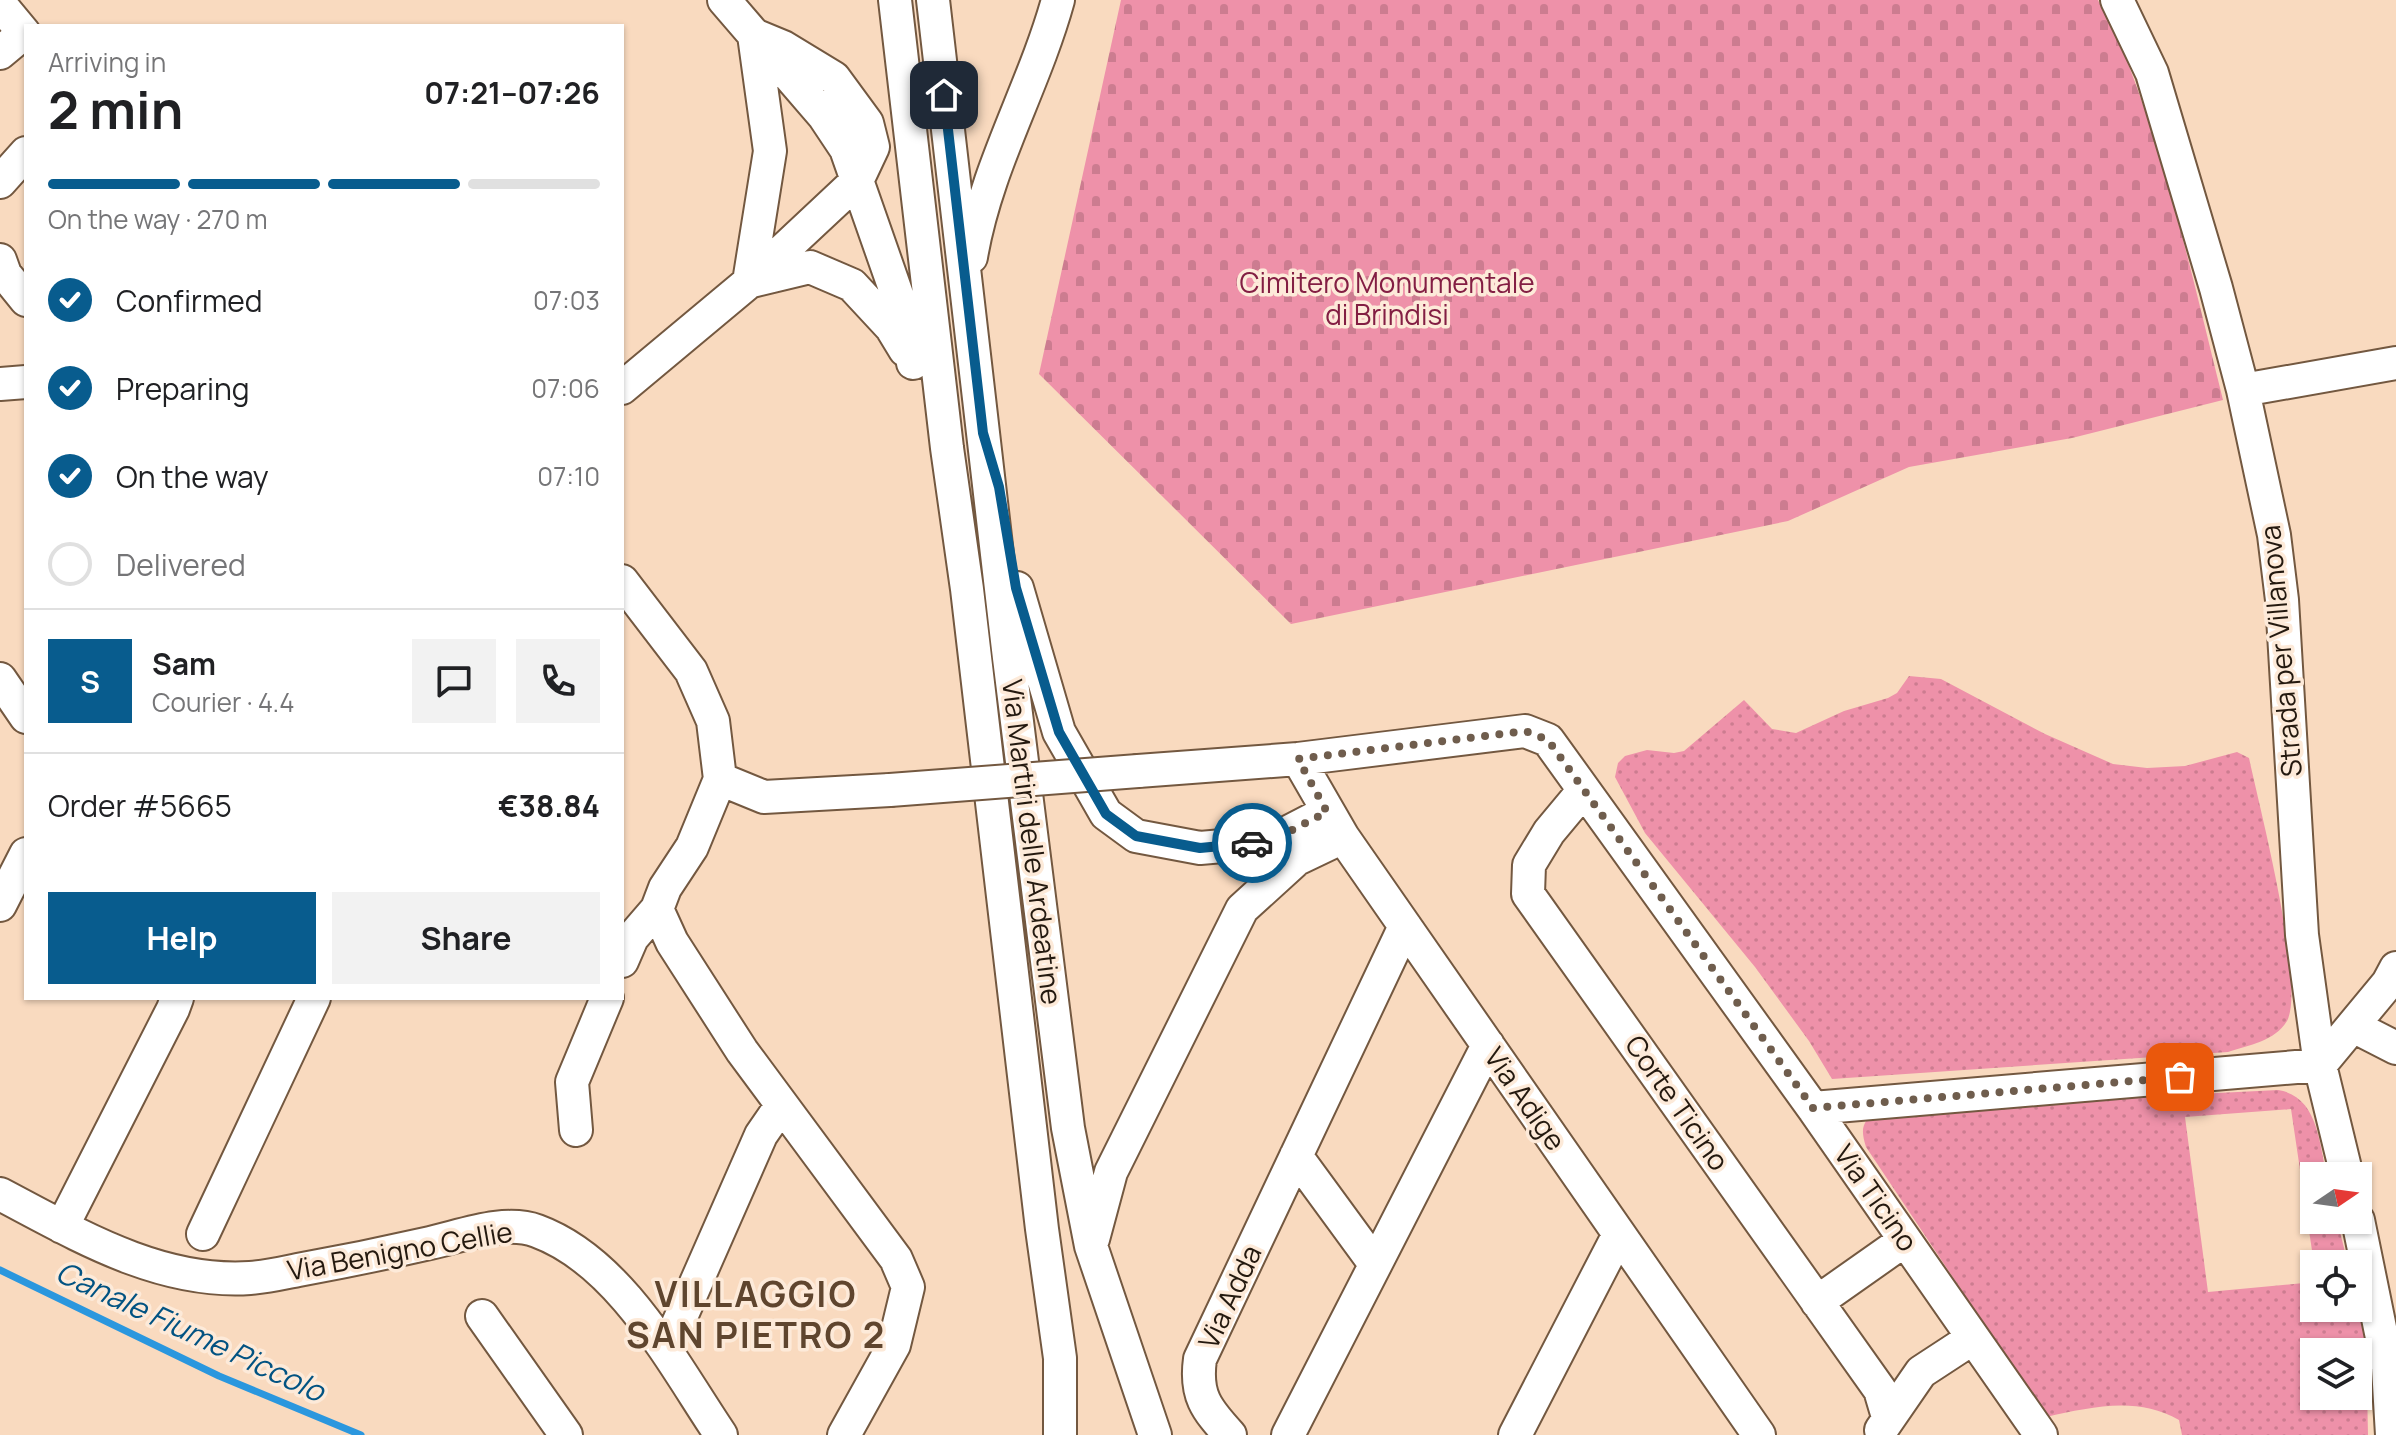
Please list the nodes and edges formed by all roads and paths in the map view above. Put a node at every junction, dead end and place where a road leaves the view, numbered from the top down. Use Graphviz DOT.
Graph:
graph roads {
  1 [pos="724,0"];
  2 [pos="895,0"];
  3 [pos="933,0"];
  4 [pos="1058,0"];
  5 [pos="2117,0"];
  6 [pos="0,4"];
  7 [pos="754,35"];
  8 [pos="0,53"];
  9 [pos="24,155"];
  10 [pos="857,181"];
  11 [pos="0,182"];
  12 [pos="0,260"];
  13 [pos="749,282"];
  14 [pos="966,284"];
  15 [pos="24,298"];
  16 [pos="913,363"];
  17 [pos="2396,363"];
  18 [pos="24,382"];
  19 [pos="0,384"];
  20 [pos="624,386"];
  21 [pos="2243,390"];
  22 [pos="983,433"];
  23 [pos="947,448"];
  24 [pos="624,584"];
  25 [pos="0,679"];
  26 [pos="24,714"];
  27 [pos="1298,759"];
  28 [pos="720,779"];
  29 [pos="1584,790"];
  30 [pos="1335,825"];
  31 [pos="24,858"];
  32 [pos="0,905"];
  33 [pos="657,909"];
  34 [pos="1405,926"];
  35 [pos="624,956"];
  36 [pos="2396,968"];
  37 [pos="176,1000"];
  38 [pos="313,1000"];
  39 [pos="606,1000"];
  40 [pos="2353,1026"];
  41 [pos="1488,1045"];
  42 [pos="2396,1048"];
  43 [pos="2320,1065"];
  44 [pos="781,1106"];
  45 [pos="1813,1108"];
  46 [pos="576,1130"];
  47 [pos="1296,1156"];
  48 [pos="2344,1162"];
  49 [pos="0,1194"];
  50 [pos="62,1227"];
  51 [pos="203,1234"];
  52 [pos="1619,1234"];
  53 [pos="2361,1234"];
  54 [pos="1905,1240"];
  55 [pos="1091,1246"];
  56 [pos="1375,1264"];
  57 [pos="1817,1302"];
  58 [pos="482,1316"];
  59 [pos="677,1326"];
  60 [pos="1973,1338"];
  61 [pos="2392,1370"];
  62 [pos="1883,1426"];
  63 [pos="1747,1428"];
  64 [pos="566,1435"];
  65 [pos="721,1435"];
  66 [pos="844,1435"];
  67 [pos="1060,1435"];
  68 [pos="1155,1435"];
  69 [pos="1230,1435"];
  70 [pos="1288,1435"];
  71 [pos="1515,1435"];
  72 [pos="2041,1435"];
  73 [pos="2392,1435"];
  1 -- 7 [label="street"];
  2 -- 23 [label="street, Via Martiri delle Ardeatine"];
  3 -- 14 [label="street, Via Martiri delle Ardeatine"];
  4 -- 14 [label="street"];
  5 -- 21 [label="street, Strada per Villanova"];
  6 -- 8 [label="street"];
  7 -- 10 [label="street"];
  7 -- 13 [label="street"];
  9 -- 11 [label="street"];
  10 -- 13 [label="street"];
  10 -- 16 [label="street"];
  12 -- 15 [label="street"];
  13 -- 16 [label="street"];
  13 -- 20 [label="street"];
  14 -- 22 [label="street, Via Martiri delle Ardeatine"];
  16 -- 23 [label="street"];
  17 -- 21 [label="street"];
  18 -- 19 [label="street"];
  21 -- 43 [label="street, Strada per Villanova"];
  22 -- 30 [label="street"];
  22 -- 55 [label="street, Via Martiri delle Ardeatine"];
  23 -- 67 [label="street, Via Martiri delle Ardeatine"];
  24 -- 28 [label="street"];
  25 -- 26 [label="street"];
  27 -- 28 [label="street, Via Ticino, bridge"];
  27 -- 29 [label="street, Via Ticino"];
  27 -- 30 [label="street, Via Adige"];
  28 -- 33 [label="street"];
  29 -- 45 [label="street, Via Ticino"];
  29 -- 57 [label="street, Corte Ticino"];
  30 -- 34 [label="street, Via Adige"];
  30 -- 55 [label="street"];
  31 -- 32 [label="street"];
  33 -- 35 [label="street"];
  33 -- 44 [label="street"];
  34 -- 41 [label="street, Via Adige"];
  34 -- 47 [label="street, Via Adda"];
  36 -- 40 [label="street"];
  37 -- 50 [label="street"];
  38 -- 51 [label="street"];
  39 -- 46 [label="street"];
  40 -- 42 [label="street"];
  40 -- 43 [label="street"];
  41 -- 52 [label="street, Via Adige"];
  41 -- 56 [label="street"];
  43 -- 45 [label="street"];
  43 -- 48 [label="street, Strada per Villanova"];
  44 -- 59 [label="street"];
  44 -- 66 [label="street"];
  45 -- 54 [label="street, Via Ticino"];
  47 -- 56 [label="street"];
  47 -- 69 [label="street, Via Adda"];
  49 -- 50 [label="street, Via Benigno Cellie"];
  50 -- 65 [label="street, Via Benigno Cellie"];
  52 -- 63 [label="street, Via Adige"];
  52 -- 71 [label="street"];
  53 -- 61 [label="street"];
  54 -- 57 [label="street"];
  54 -- 60 [label="street, Via Ticino"];
  55 -- 68 [label="street, Via Martiri delle Ardeatine"];
  56 -- 70 [label="street"];
  57 -- 62 [label="street, Corte Ticino"];
  58 -- 64 [label="street"];
  60 -- 62 [label="street"];
  60 -- 72 [label="street, Via Ticino"];
  61 -- 73 [label="street"];
}
